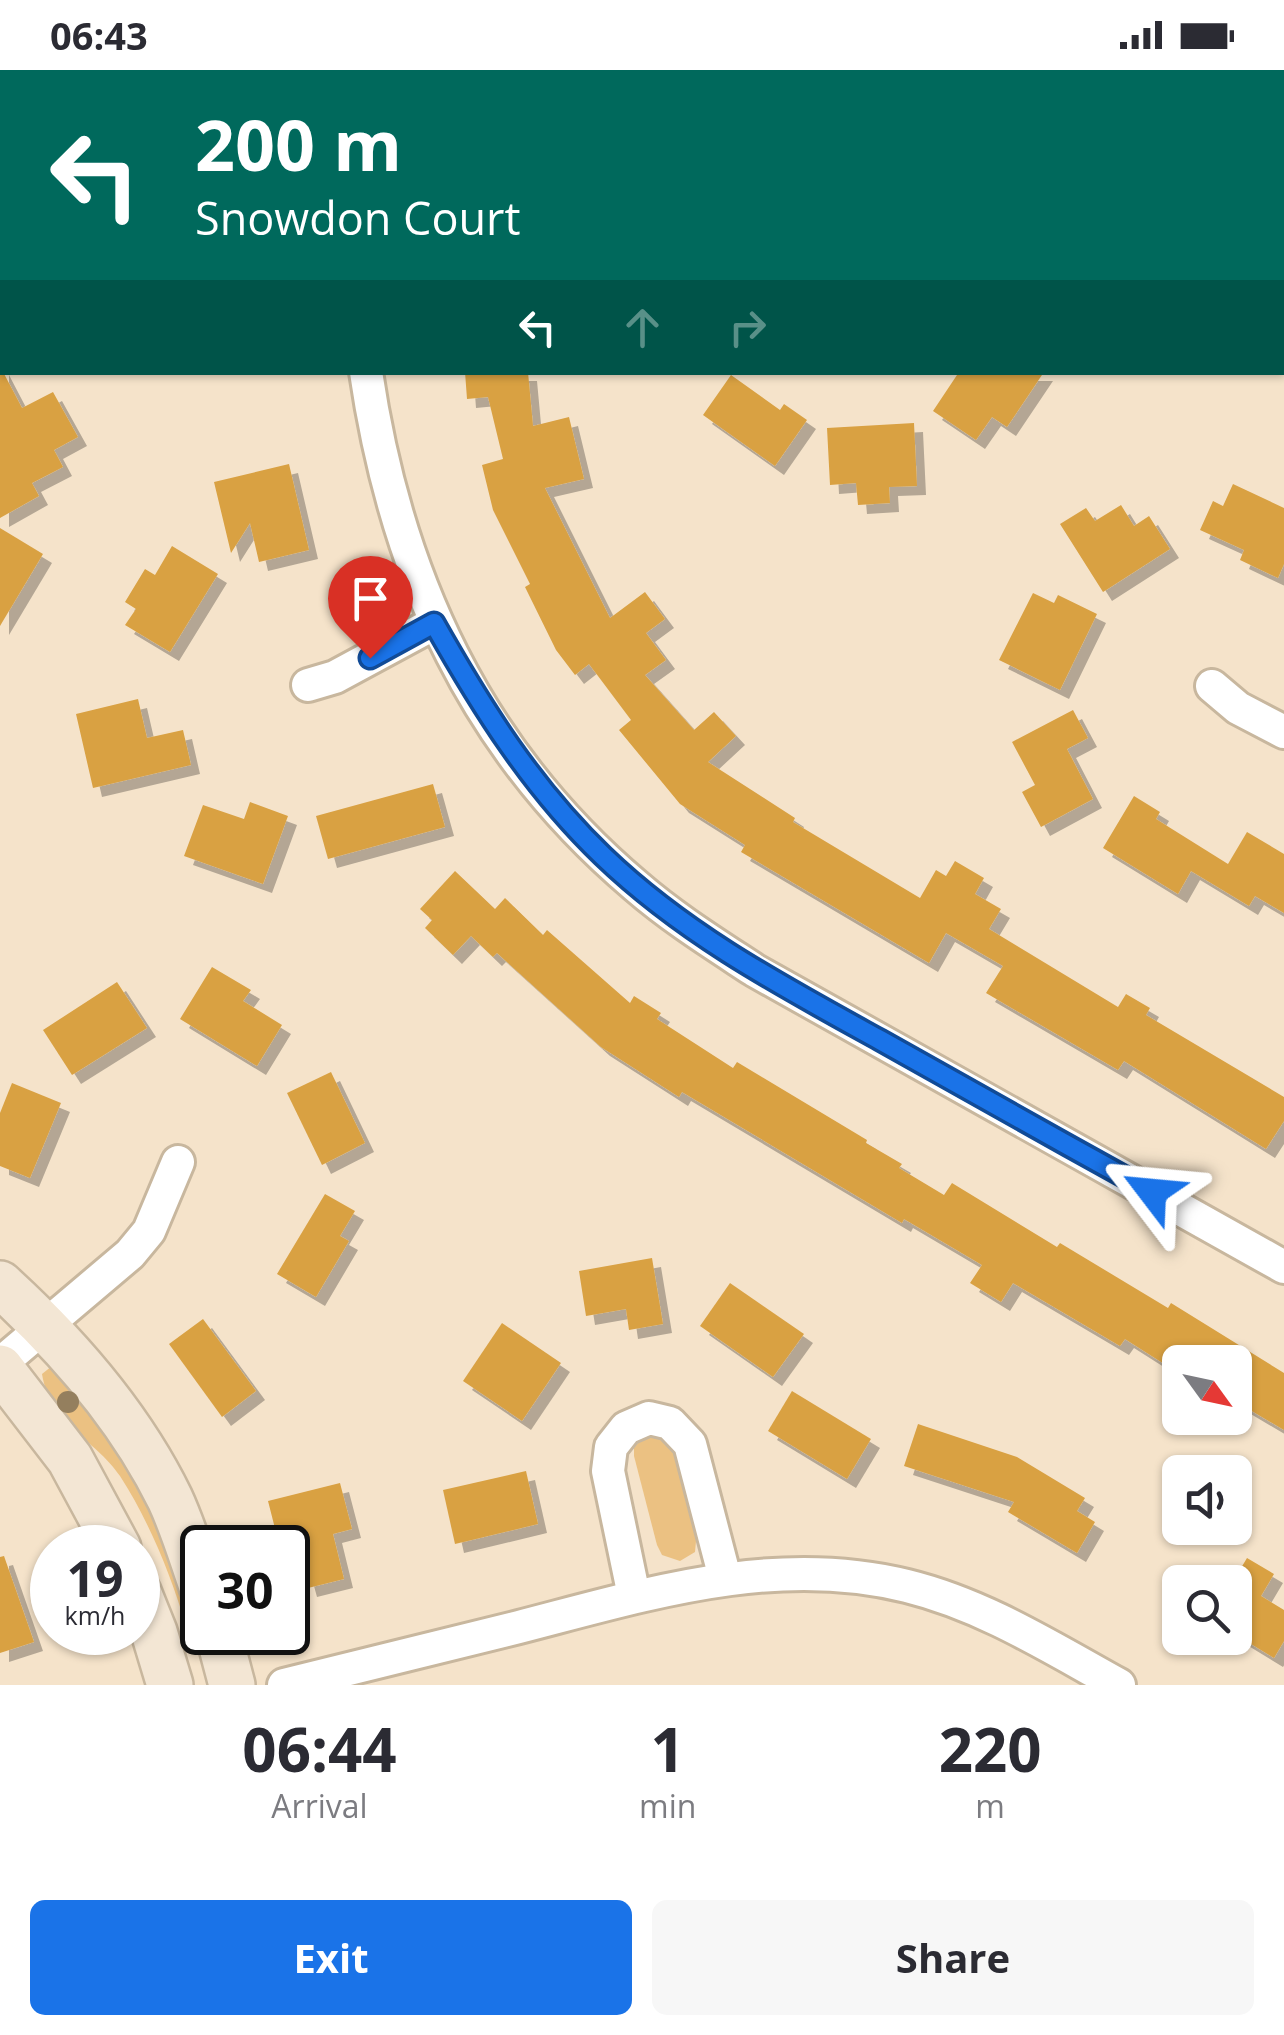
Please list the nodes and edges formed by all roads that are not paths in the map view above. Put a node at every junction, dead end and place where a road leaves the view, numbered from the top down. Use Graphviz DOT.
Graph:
graph roads {
  1 [pos="366,375"];
  2 [pos="434,623"];
  3 [pos="308,684"];
  4 [pos="1212,686"];
  5 [pos="1284,732"];
  6 [pos="178,1162"];
  7 [pos="1284,1267"];
  8 [pos="0,1284"];
  9 [pos="45,1325"];
  10 [pos="0,1366"];
  11 [pos="106,1525"];
  12 [pos="180,1527"];
  13 [pos="725,1578"];
  14 [pos="634,1596"];
  15 [pos="160,1652"];
  16 [pos="224,1655"];
  17 [pos="170,1685"];
  18 [pos="232,1685"];
  19 [pos="284,1685"];
  20 [pos="1119,1685"];
  1 -- 2 [label="street"];
  2 -- 3 [label="street"];
  2 -- 7 [label="street"];
  4 -- 5 [label="street"];
  6 -- 9 [label="street"];
  8 -- 9 [label="main road"];
  9 -- 10 [label="street"];
  9 -- 12 [label="main road"];
  10 -- 11 [label="main road"];
  13 -- 14 [label="street"];
  13 -- 14 [label="street"];
  13 -- 20 [label="street"];
  14 -- 19 [label="street"];
  15 -- 17 [label="main road"];
  16 -- 18 [label="main road"];
}
